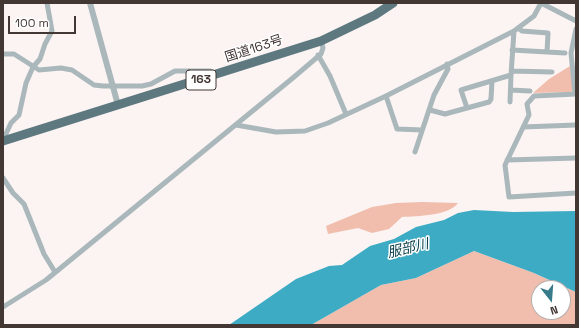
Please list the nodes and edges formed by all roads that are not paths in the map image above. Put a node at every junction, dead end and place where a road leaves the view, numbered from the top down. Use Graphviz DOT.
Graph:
graph roads {
  1 [pos="47,3"];
  2 [pos="90,3"];
  3 [pos="393,3"];
  4 [pos="541,3"];
  5 [pos="576,21"];
  6 [pos="516,29"];
  7 [pos="576,29"];
  8 [pos="321,41"];
  9 [pos="512,50"];
  10 [pos="547,52"];
  11 [pos="565,52"];
  12 [pos="3,54"];
  13 [pos="318,55"];
  14 [pos="447,64"];
  15 [pos="33,67"];
  16 [pos="552,72"];
  17 [pos="511,73"];
  18 [pos="216,75"];
  19 [pos="492,81"];
  20 [pos="112,86"];
  21 [pos="511,90"];
  22 [pos="530,91"];
  23 [pos="575,94"];
  24 [pos="386,96"];
  25 [pos="510,102"];
  26 [pos="118,106"];
  27 [pos="467,108"];
  28 [pos="430,110"];
  29 [pos="346,114"];
  30 [pos="236,125"];
  31 [pos="576,125"];
  32 [pos="523,127"];
  33 [pos="422,130"];
  34 [pos="3,141"];
  35 [pos="415,152"];
  36 [pos="576,158"];
  37 [pos="507,160"];
  38 [pos="3,178"];
  39 [pos="576,193"];
  40 [pos="55,272"];
  41 [pos="3,307"];
  1 -- 15 [label="street"];
  2 -- 20 [label="street"];
  3 -- 8 [label="highway, 国道163号 / 163"];
  4 -- 5 [label="street"];
  4 -- 6 [label="street"];
  6 -- 9 [label="street"];
  6 -- 10 [label="street"];
  6 -- 14 [label="street"];
  7 -- 23 [label="street"];
  8 -- 13 [label="street"];
  8 -- 18 [label="highway, 国道163号 / 163"];
  9 -- 10 [label="street"];
  9 -- 17 [label="street"];
  10 -- 11 [label="street"];
  12 -- 15 [label="street"];
  13 -- 29 [label="street"];
  13 -- 30 [label="street"];
  14 -- 24 [label="street"];
  14 -- 28 [label="street"];
  15 -- 20 [label="street"];
  15 -- 34 [label="street"];
  16 -- 17 [label="street"];
  17 -- 19 [label="street"];
  17 -- 21 [label="street"];
  18 -- 20 [label="street"];
  18 -- 26 [label="highway, 国道163号 / 163"];
  19 -- 27 [label="street"];
  19 -- 27 [label="street"];
  20 -- 26 [label="street"];
  21 -- 22 [label="street"];
  21 -- 25 [label="street"];
  23 -- 32 [label="street"];
  24 -- 29 [label="street"];
  24 -- 33 [label="street"];
  26 -- 34 [label="highway, 国道163号 / 163"];
  27 -- 28 [label="street"];
  28 -- 33 [label="street"];
  29 -- 30 [label="street"];
  30 -- 40 [label="street"];
  31 -- 32 [label="street"];
  32 -- 37 [label="street"];
  33 -- 35 [label="street"];
  36 -- 37 [label="street"];
  37 -- 39 [label="street"];
  38 -- 40 [label="street"];
  40 -- 41 [label="street"];
}
